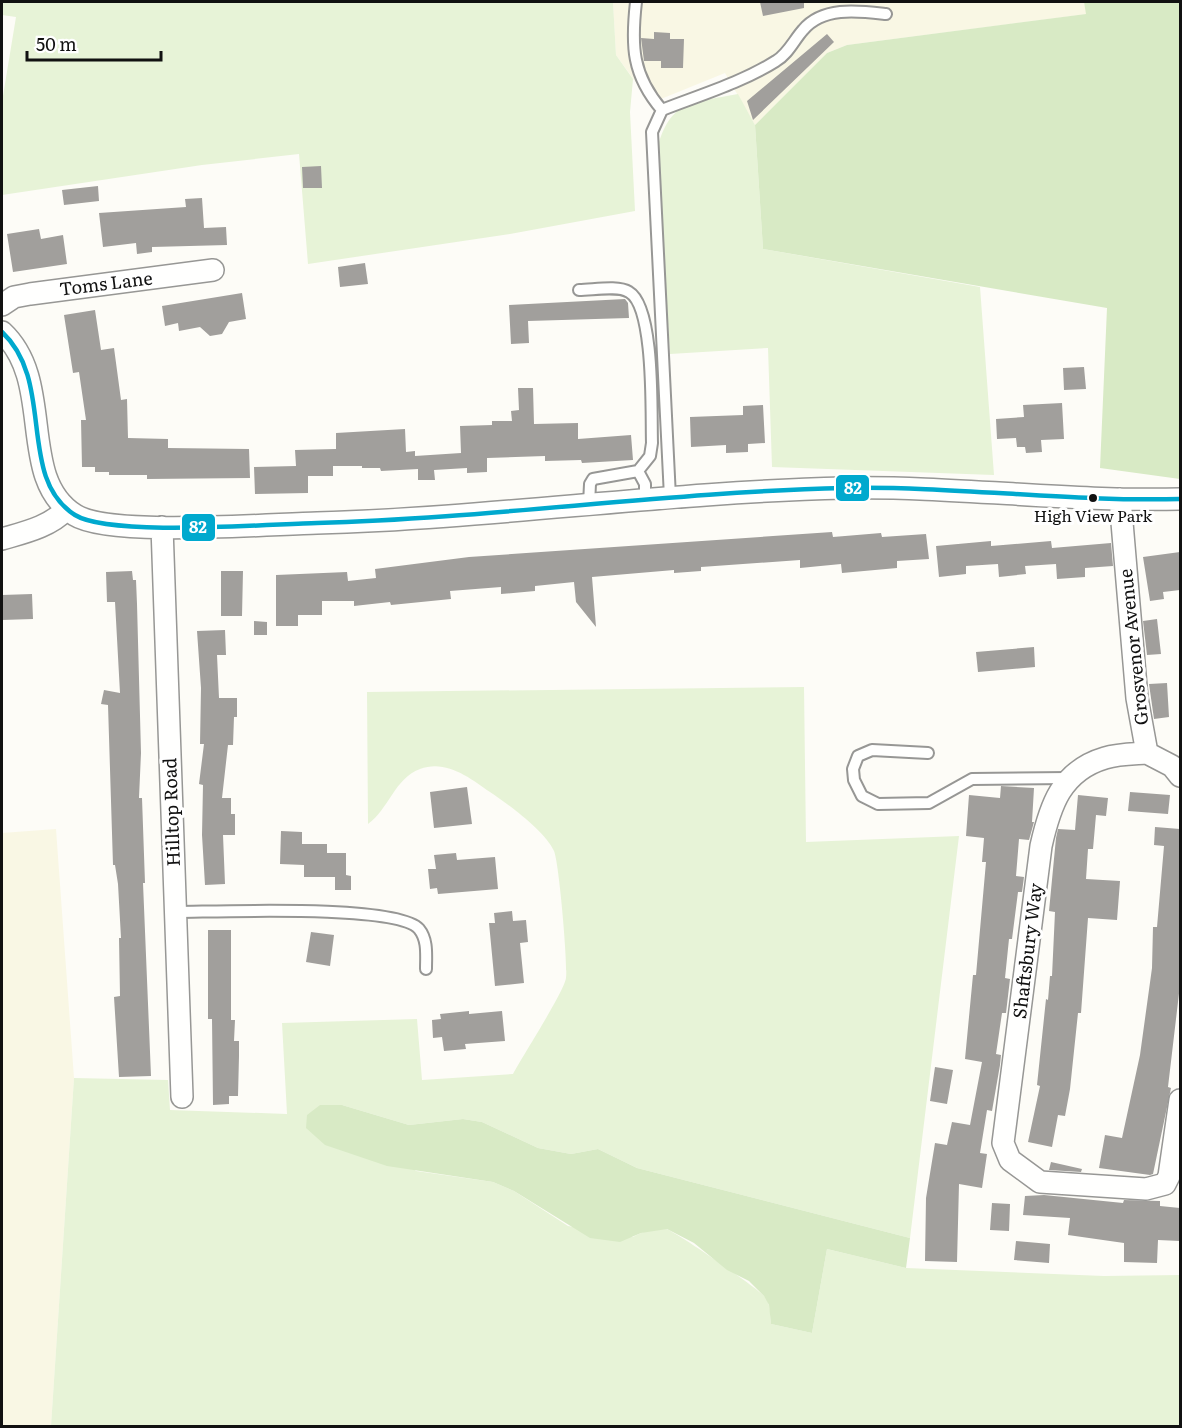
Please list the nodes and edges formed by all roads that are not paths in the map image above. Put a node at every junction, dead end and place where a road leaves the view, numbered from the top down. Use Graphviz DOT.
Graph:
graph roads {
  1 [pos="636,2"];
  2 [pos="886,14"];
  3 [pos="662,110"];
  4 [pos="213,270"];
  5 [pos="579,290"];
  6 [pos="2,304"];
  7 [pos="2,332"];
  8 [pos="638,471"];
  9 [pos="670,496"];
  10 [pos="645,499"];
  11 [pos="1120,499"];
  12 [pos="1180,499"];
  13 [pos="589,504"];
  14 [pos="67,509"];
  15 [pos="162,527"];
  16 [pos="2,539"];
  17 [pos="928,753"];
  18 [pos="1147,753"];
  19 [pos="1178,769"];
  20 [pos="1069,778"];
  21 [pos="176,912"];
  22 [pos="426,969"];
  23 [pos="182,1096"];
  24 [pos="1180,1100"];
  25 [pos="1175,1181"];
  1 -- 3 [label="lane"];
  2 -- 3 [label="lane"];
  3 -- 9 [label="lane"];
  4 -- 6 [label="street, Toms Lane"];
  5 -- 8 [label="lane"];
  7 -- 14 [label="street"];
  8 -- 10 [label="lane"];
  8 -- 13 [label="lane"];
  9 -- 10 [label="street"];
  9 -- 11 [label="street"];
  10 -- 13 [label="street"];
  11 -- 12 [label="street"];
  11 -- 18 [label="street, Grosvenor Avenue"];
  13 -- 15 [label="street"];
  14 -- 15 [label="street"];
  14 -- 16 [label="street"];
  15 -- 21 [label="street, Hilltop Road"];
  17 -- 20 [label="lane"];
  18 -- 19 [label="street"];
  18 -- 20 [label="street, Shaftsbury Way"];
  20 -- 25 [label="street, Shaftsbury Way"];
  21 -- 22 [label="lane"];
  21 -- 23 [label="street, Hilltop Road"];
  24 -- 25 [label="street"];
}
